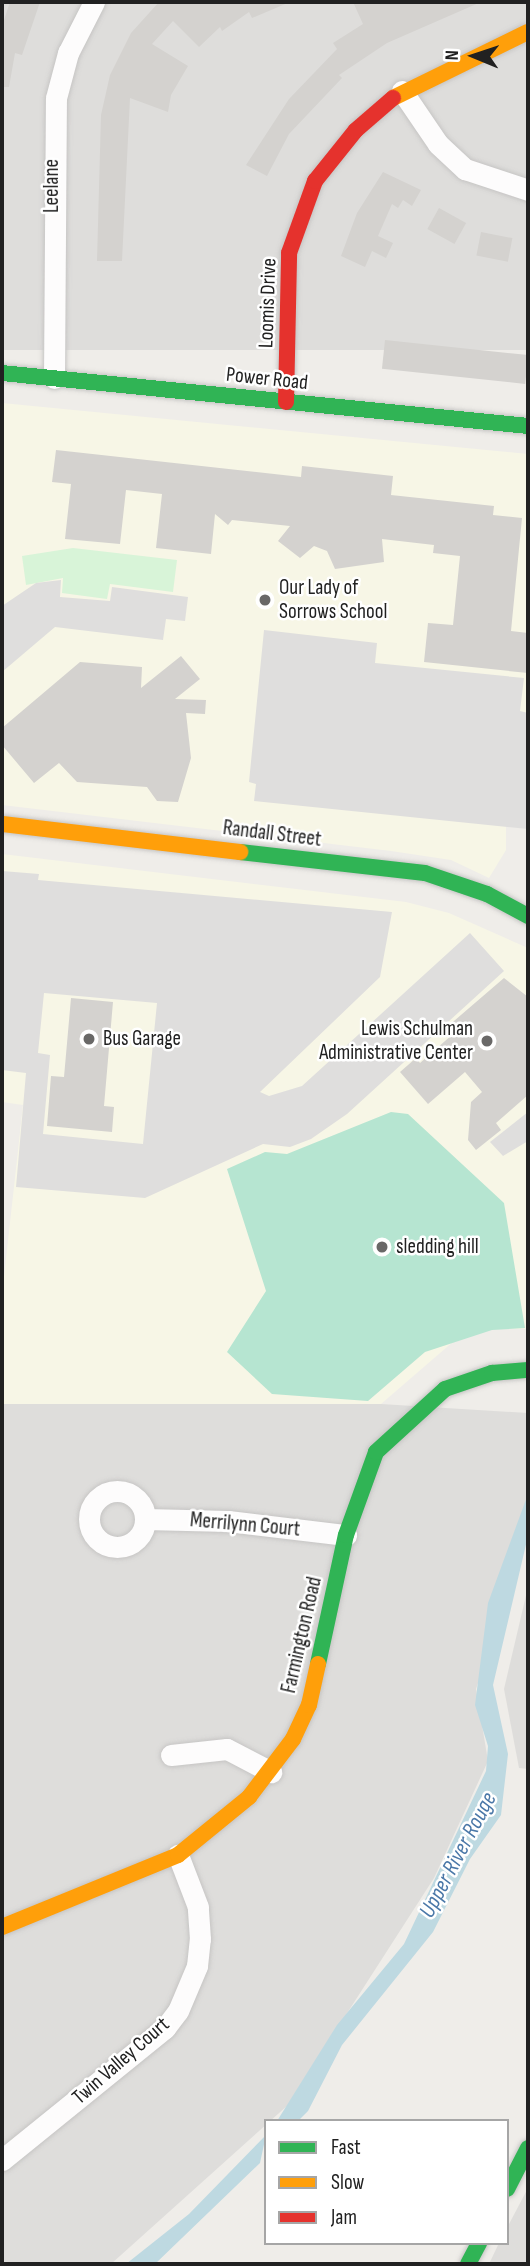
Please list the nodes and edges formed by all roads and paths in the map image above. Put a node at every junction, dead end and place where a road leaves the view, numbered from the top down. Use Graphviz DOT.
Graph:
graph roads {
  1 [pos="94,2"];
  2 [pos="528,32"];
  3 [pos="402,91"];
  4 [pos="528,190"];
  5 [pos="2,373"];
  6 [pos="54,379"];
  7 [pos="286,402"];
  8 [pos="528,426"];
  9 [pos="2,824"];
  10 [pos="528,916"];
  11 [pos="528,1370"];
  12 [pos="145,1519"];
  13 [pos="346,1535"];
  14 [pos="171,1755"];
  15 [pos="271,1772"];
  16 [pos="178,1855"];
  17 [pos="2,1927"];
  18 [pos="528,2148"];
  19 [pos="2,2160"];
  20 [pos="509,2185"];
  21 [pos="478,2245"];
  22 [pos="468,2264"];
  1 -- 6 [label="street, Leelane"];
  2 -- 3 [label="street, Loomis Drive"];
  3 -- 4 [label="street"];
  3 -- 7 [label="street, Loomis Drive"];
  5 -- 6 [label="street, Power Road"];
  6 -- 7 [label="street, Power Road"];
  7 -- 8 [label="street, Power Road"];
  9 -- 10 [label="street, Randall Street"];
  11 -- 13 [label="street, Farmington Road"];
  12 -- 13 [label="street, Merrilynn Court"];
  13 -- 15 [label="street, Farmington Road"];
  14 -- 15 [label="street"];
  15 -- 16 [label="street, Farmington Road"];
  16 -- 17 [label="street, Farmington Road"];
  16 -- 19 [label="street, Twin Valley Court"];
  18 -- 20 [label="street"];
  21 -- 22 [label="street"];
}
